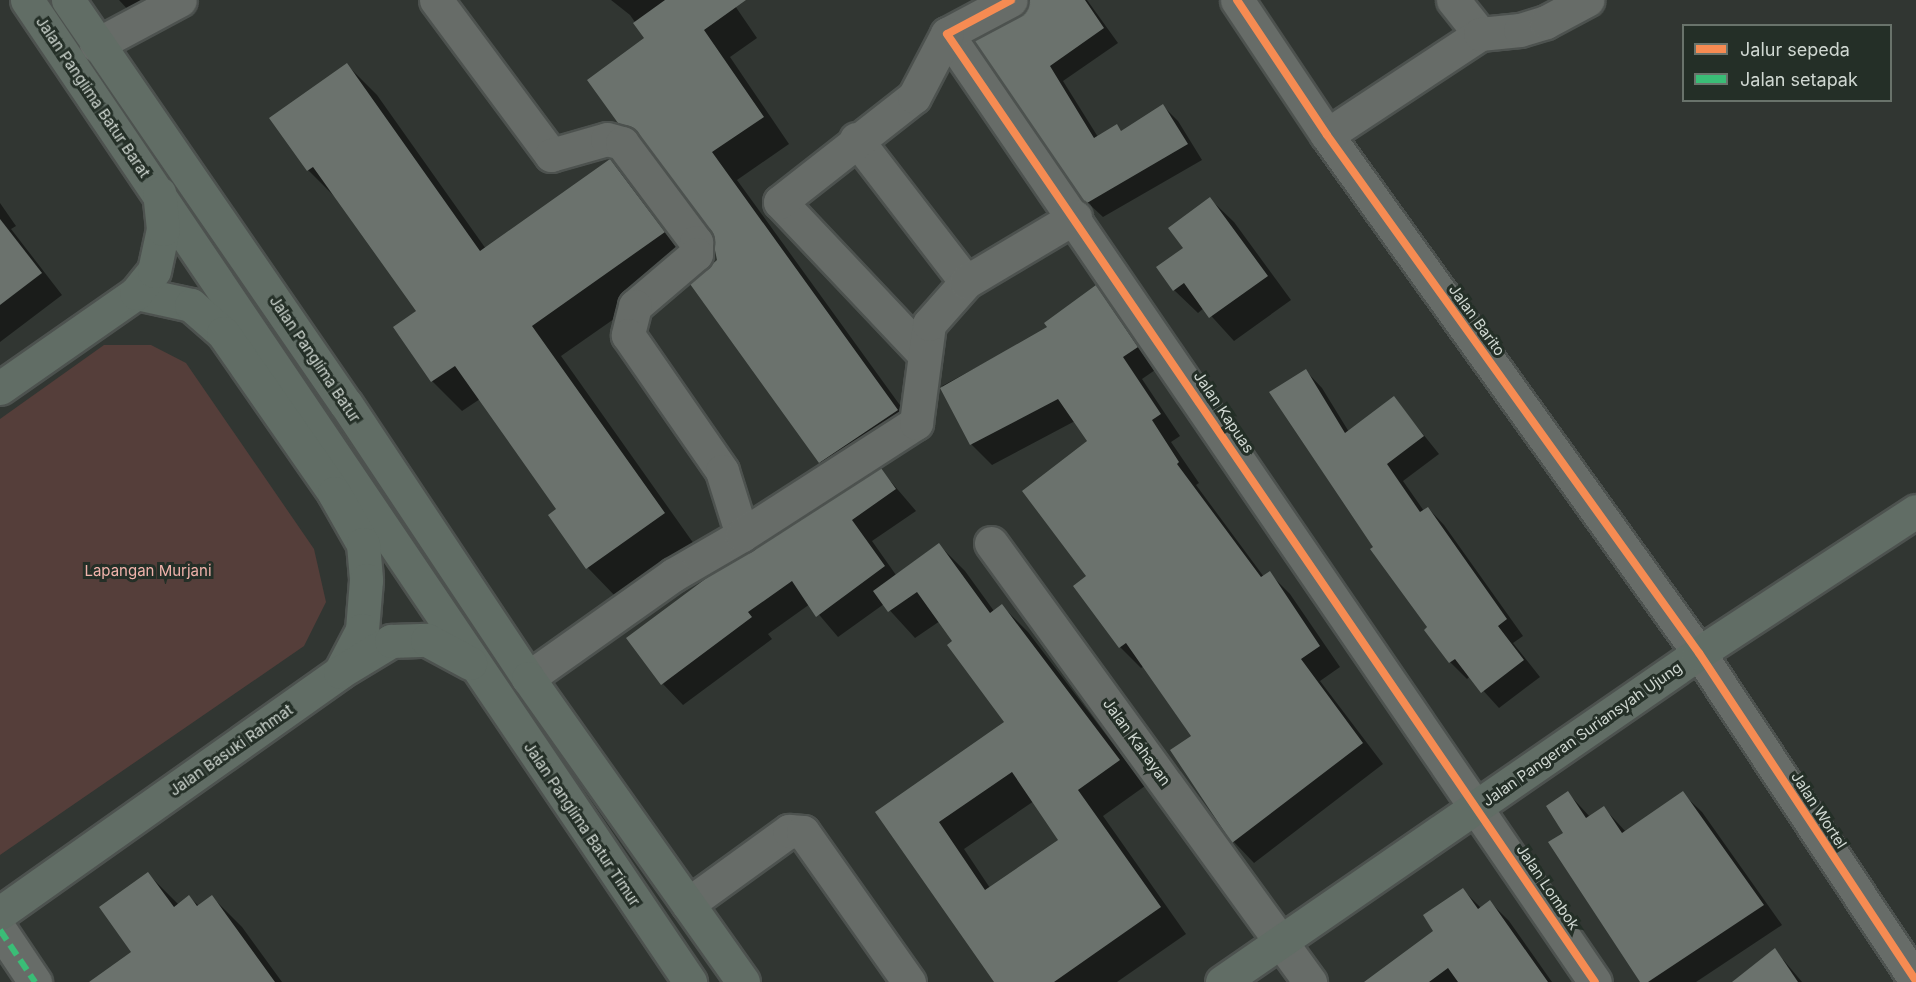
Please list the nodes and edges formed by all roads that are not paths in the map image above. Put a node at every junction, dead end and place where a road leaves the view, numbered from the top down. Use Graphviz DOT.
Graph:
graph roads {
  1 [pos="27,0"];
  2 [pos="68,0"];
  3 [pos="180,0"];
  4 [pos="436,0"];
  5 [pos="1011,0"];
  6 [pos="1237,0"];
  7 [pos="1453,0"];
  8 [pos="1587,0"];
  9 [pos="947,34"];
  10 [pos="1480,34"];
  11 [pos="96,45"];
  12 [pos="1327,135"];
  13 [pos="856,139"];
  14 [pos="159,193"];
  15 [pos="1075,217"];
  16 [pos="966,282"];
  17 [pos="136,293"];
  18 [pos="923,353"];
  19 [pos="0,388"];
  20 [pos="1916,511"];
  21 [pos="742,536"];
  22 [pos="991,543"];
  23 [pos="1699,653"];
  24 [pos="474,665"];
  25 [pos="340,672"];
  26 [pos="528,678"];
  27 [pos="1478,806"];
  28 [pos="687,904"];
  29 [pos="0,913"];
  30 [pos="0,930"];
  31 [pos="1282,941"];
  32 [pos="1916,981"];
  33 [pos="35,982"];
  34 [pos="690,982"];
  35 [pos="743,982"];
  36 [pos="909,982"];
  37 [pos="1222,982"];
  38 [pos="1310,982"];
  39 [pos="1595,982"];
  1 -- 14 [label="main road, Jalan Panglima Batur Barat"];
  2 -- 11 [label="main road"];
  3 -- 11 [label="street"];
  4 -- 21 [label="street"];
  5 -- 9 [label="street"];
  6 -- 12 [label="street, Jalan Barito"];
  7 -- 10 [label="street"];
  8 -- 10 [label="street"];
  9 -- 13 [label="street"];
  9 -- 15 [label="street, Jalan Kapuas"];
  10 -- 12 [label="street"];
  11 -- 26 [label="main road, Jalan Panglima Batur"];
  12 -- 23 [label="street, Jalan Barito"];
  13 -- 16 [label="street"];
  13 -- 18 [label="street"];
  14 -- 17 [label="main road"];
  14 -- 24 [label="main road"];
  15 -- 16 [label="street"];
  15 -- 27 [label="street, Jalan Kapuas"];
  16 -- 18 [label="street"];
  17 -- 19 [label="main road"];
  17 -- 25 [label="main road"];
  18 -- 21 [label="street"];
  20 -- 23 [label="main road, Jalan Pangeran Suriansyah Ujung"];
  21 -- 26 [label="street"];
  22 -- 31 [label="street, Jalan Kahayan"];
  23 -- 27 [label="main road, Jalan Pangeran Suriansyah Ujung"];
  23 -- 32 [label="street, Jalan Wortel"];
  24 -- 25 [label="main road, Jalan Basuki Rahmat"];
  24 -- 34 [label="main road, Jalan Panglima Batur Timur"];
  25 -- 29 [label="main road, Jalan Basuki Rahmat"];
  26 -- 28 [label="main road"];
  27 -- 31 [label="main road, Jalan Pangeran Suriansyah Ujung"];
  27 -- 39 [label="street, Jalan Lombok"];
  28 -- 35 [label="main road"];
  28 -- 36 [label="street"];
  30 -- 33 [label="street"];
  31 -- 37 [label="main road, Jalan Pangeran Suriansyah Ujung"];
  31 -- 38 [label="street, Jalan Kahayan"];
}
